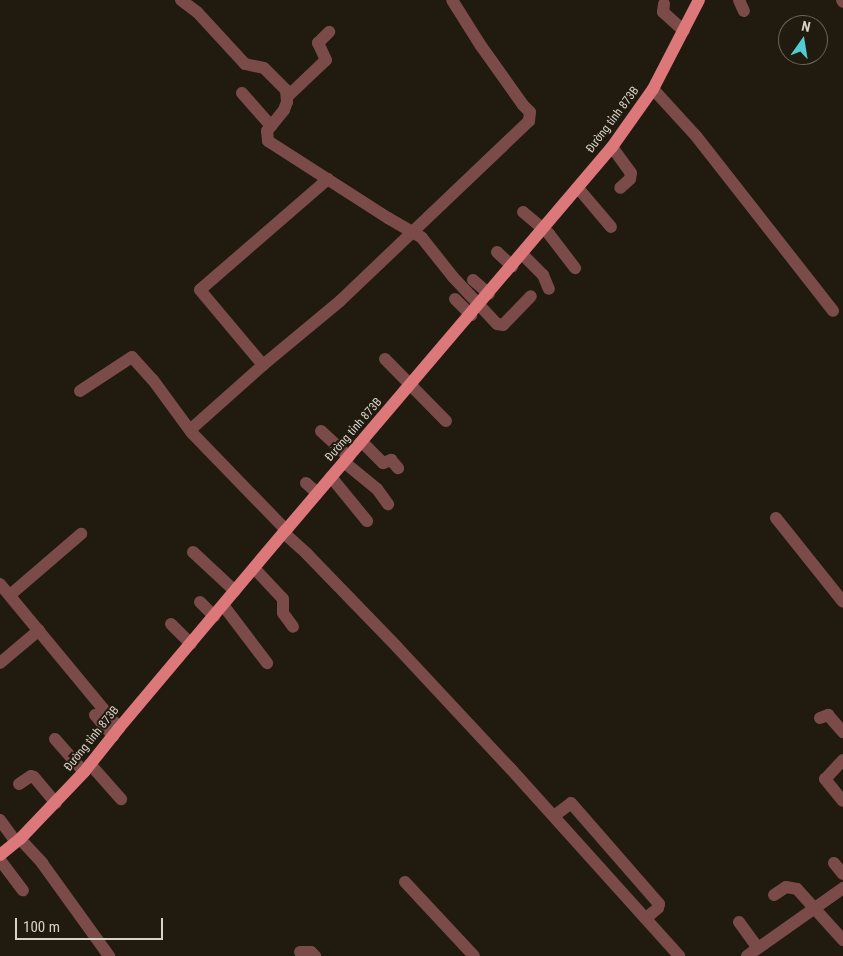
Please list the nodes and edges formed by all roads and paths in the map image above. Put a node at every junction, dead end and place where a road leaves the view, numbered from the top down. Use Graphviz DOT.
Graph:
graph roads {
  1 [pos="181,0"];
  2 [pos="452,0"];
  3 [pos="699,0"];
  4 [pos="664,4"];
  5 [pos="684,31"];
  6 [pos="329,32"];
  7 [pos="653,90"];
  8 [pos="242,93"];
  9 [pos="288,96"];
  10 [pos="271,126"];
  11 [pos="612,147"];
  12 [pos="328,179"];
  13 [pos="578,188"];
  14 [pos="620,188"];
  15 [pos="523,212"];
  16 [pos="611,227"];
  17 [pos="544,229"];
  18 [pos="414,231"];
  19 [pos="496,252"];
  20 [pos="522,254"];
  21 [pos="512,266"];
  22 [pos="575,268"];
  23 [pos="474,280"];
  24 [pos="549,289"];
  25 [pos="489,294"];
  26 [pos="530,296"];
  27 [pos="454,299"];
  28 [pos="480,305"];
  29 [pos="833,311"];
  30 [pos="471,315"];
  31 [pos="385,358"];
  32 [pos="263,365"];
  33 [pos="412,384"];
  34 [pos="80,390"];
  35 [pos="446,421"];
  36 [pos="190,430"];
  37 [pos="321,430"];
  38 [pos="362,442"];
  39 [pos="346,460"];
  40 [pos="398,468"];
  41 [pos="331,477"];
  42 [pos="306,482"];
  43 [pos="318,493"];
  44 [pos="388,504"];
  45 [pos="776,518"];
  46 [pos="367,522"];
  47 [pos="285,532"];
  48 [pos="81,534"];
  49 [pos="193,552"];
  50 [pos="254,568"];
  51 [pos="0,584"];
  52 [pos="235,591"];
  53 [pos="10,596"];
  54 [pos="200,602"];
  55 [pos="843,602"];
  56 [pos="224,605"];
  57 [pos="214,616"];
  58 [pos="171,624"];
  59 [pos="293,627"];
  60 [pos="39,630"];
  61 [pos="191,644"];
  62 [pos="0,663"];
  63 [pos="267,663"];
  64 [pos="95,715"];
  65 [pos="820,718"];
  66 [pos="116,732"];
  67 [pos="843,732"];
  68 [pos="55,739"];
  69 [pos="843,760"];
  70 [pos="87,768"];
  71 [pos="19,784"];
  72 [pos="122,799"];
  73 [pos="843,801"];
  74 [pos="56,803"];
  75 [pos="554,816"];
  76 [pos="0,820"];
  77 [pos="18,841"];
  78 [pos="0,855"];
  79 [pos="0,860"];
  80 [pos="834,863"];
  81 [pos="843,874"];
  82 [pos="405,882"];
  83 [pos="843,888"];
  84 [pos="22,890"];
  85 [pos="774,895"];
  86 [pos="813,909"];
  87 [pos="646,918"];
  88 [pos="739,922"];
  89 [pos="843,940"];
  90 [pos="758,948"];
  91 [pos="300,952"];
  92 [pos="110,956"];
  93 [pos="316,956"];
  94 [pos="474,956"];
  95 [pos="679,956"];
  96 [pos="747,956"];
  1 -- 9 [label="street"];
  2 -- 18 [label="street"];
  3 -- 5 [label="main road, Đường tỉnh 873B"];
  4 -- 5 [label="street"];
  5 -- 7 [label="main road, Đường tỉnh 873B"];
  6 -- 9 [label="street"];
  7 -- 11 [label="main road, Đường tỉnh 873B"];
  7 -- 29 [label="street"];
  8 -- 10 [label="street"];
  9 -- 10 [label="street"];
  10 -- 12 [label="street"];
  11 -- 13 [label="main road, Đường tỉnh 873B"];
  11 -- 14 [label="street"];
  12 -- 18 [label="street"];
  12 -- 32 [label="street"];
  13 -- 16 [label="street"];
  13 -- 17 [label="main road, Đường tỉnh 873B"];
  15 -- 17 [label="street"];
  17 -- 20 [label="main road, Đường tỉnh 873B"];
  17 -- 22 [label="street"];
  18 -- 28 [label="street"];
  18 -- 32 [label="street"];
  19 -- 21 [label="street"];
  20 -- 21 [label="main road, Đường tỉnh 873B"];
  20 -- 24 [label="street"];
  21 -- 25 [label="main road, Đường tỉnh 873B"];
  23 -- 25 [label="street"];
  25 -- 28 [label="main road, Đường tỉnh 873B"];
  26 -- 28 [label="street"];
  27 -- 30 [label="street"];
  28 -- 30 [label="main road, Đường tỉnh 873B"];
  30 -- 33 [label="main road, Đường tỉnh 873B"];
  31 -- 33 [label="street"];
  32 -- 36 [label="street"];
  33 -- 35 [label="street"];
  33 -- 38 [label="main road, Đường tỉnh 873B"];
  34 -- 36 [label="street"];
  36 -- 47 [label="street"];
  37 -- 39 [label="street"];
  38 -- 39 [label="main road, Đường tỉnh 873B"];
  38 -- 40 [label="street"];
  39 -- 41 [label="main road, Đường tỉnh 873B"];
  39 -- 44 [label="street"];
  41 -- 43 [label="main road, Đường tỉnh 873B"];
  41 -- 46 [label="street"];
  42 -- 43 [label="street"];
  43 -- 47 [label="main road, Đường tỉnh 873B"];
  45 -- 55 [label="street"];
  47 -- 50 [label="main road, Đường tỉnh 873B"];
  47 -- 75 [label="street"];
  48 -- 53 [label="street"];
  49 -- 52 [label="street"];
  50 -- 52 [label="main road, Đường tỉnh 873B"];
  50 -- 59 [label="street"];
  51 -- 53 [label="street"];
  52 -- 56 [label="main road, Đường tỉnh 873B"];
  53 -- 60 [label="street"];
  54 -- 57 [label="street"];
  56 -- 57 [label="main road, Đường tỉnh 873B"];
  56 -- 63 [label="street"];
  57 -- 61 [label="main road, Đường tỉnh 873B"];
  58 -- 61 [label="street"];
  60 -- 62 [label="street"];
  60 -- 66 [label="street"];
  61 -- 66 [label="main road, Đường tỉnh 873B"];
  64 -- 66 [label="street"];
  65 -- 67 [label="street"];
  66 -- 70 [label="main road, Đường tỉnh 873B"];
  68 -- 70 [label="street"];
  69 -- 73 [label="street"];
  70 -- 72 [label="street"];
  70 -- 74 [label="main road, Đường tỉnh 873B"];
  71 -- 74 [label="street"];
  74 -- 77 [label="main road, Đường tỉnh 873B"];
  75 -- 87 [label="street"];
  75 -- 87 [label="street"];
  76 -- 77 [label="street"];
  77 -- 78 [label="main road, Đường tỉnh 873B"];
  77 -- 92 [label="street"];
  79 -- 84 [label="street"];
  80 -- 81 [label="street"];
  82 -- 94 [label="street"];
  83 -- 86 [label="street"];
  85 -- 86 [label="street"];
  86 -- 89 [label="street"];
  86 -- 90 [label="street"];
  87 -- 95 [label="street"];
  88 -- 90 [label="street"];
  90 -- 96 [label="street"];
  91 -- 93 [label="street"];
}
